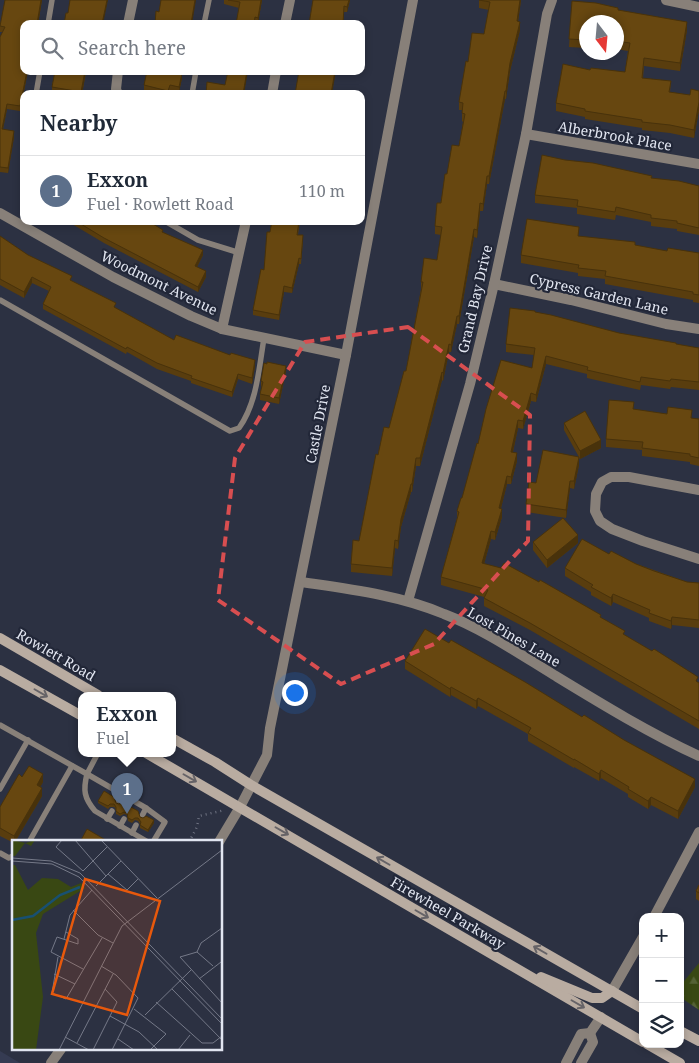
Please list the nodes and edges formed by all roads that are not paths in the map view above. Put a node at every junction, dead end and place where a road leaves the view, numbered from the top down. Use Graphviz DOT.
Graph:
graph roads {
  1 [pos="52,0"];
  2 [pos="133,0"];
  3 [pos="209,0"];
  4 [pos="290,0"];
  5 [pos="413,0"];
  6 [pos="552,0"];
  7 [pos="666,0"];
  8 [pos="699,7"];
  9 [pos="49,20"];
  10 [pos="129,20"];
  11 [pos="205,20"];
  12 [pos="286,20"];
  13 [pos="39,75"];
  14 [pos="118,75"];
  15 [pos="195,75"];
  16 [pos="275,75"];
  17 [pos="37,90"];
  18 [pos="116,90"];
  19 [pos="193,90"];
  20 [pos="273,90"];
  21 [pos="526,134"];
  22 [pos="699,164"];
  23 [pos="0,213"];
  24 [pos="20,224"];
  25 [pos="21,225"];
  26 [pos="172,225"];
  27 [pos="245,225"];
  28 [pos="240,252"];
  29 [pos="494,284"];
  30 [pos="0,300"];
  31 [pos="222,329"];
  32 [pos="699,329"];
  33 [pos="264,338"];
  34 [pos="346,355"];
  35 [pos="699,490"];
  36 [pos="699,559"];
  37 [pos="300,582"];
  38 [pos="408,601"];
  39 [pos="0,638"];
  40 [pos="0,670"];
  41 [pos="93,692"];
  42 [pos="78,714"];
  43 [pos="0,725"];
  44 [pos="28,740"];
  45 [pos="176,740"];
  46 [pos="699,756"];
  47 [pos="96,757"];
  48 [pos="153,757"];
  49 [pos="72,766"];
  50 [pos="87,774"];
  51 [pos="251,785"];
  52 [pos="0,789"];
  53 [pos="122,794"];
  54 [pos="118,802"];
  55 [pos="134,802"];
  56 [pos="240,807"];
  57 [pos="146,808"];
  58 [pos="130,809"];
  59 [pos="112,811"];
  60 [pos="142,816"];
  61 [pos="124,818"];
  62 [pos="108,819"];
  63 [pos="120,826"];
  64 [pos="136,826"];
  65 [pos="699,832"];
  66 [pos="132,833"];
  67 [pos="29,840"];
  68 [pos="144,840"];
  69 [pos="154,840"];
  70 [pos="220,840"];
  71 [pos="0,853"];
  72 [pos="12,856"];
  73 [pos="656,913"];
  74 [pos="639,944"];
  75 [pos="501,960"];
  76 [pos="612,991"];
  77 [pos="639,1007"];
  78 [pos="601,1017"];
  79 [pos="684,1032"];
  80 [pos="590,1033"];
  81 [pos="639,1040"];
  82 [pos="699,1040"];
  83 [pos="654,1048"];
  84 [pos="60,1050"];
  85 [pos="51,1063"];
  86 [pos="566,1063"];
  87 [pos="580,1063"];
  88 [pos="680,1063"];
  1 -- 9 [label="lane"];
  2 -- 10 [label="street"];
  3 -- 11 [label="lane"];
  4 -- 12 [label="street"];
  5 -- 34 [label="street, Castle Drive"];
  6 -- 21 [label="street, Grand Bay Drive"];
  7 -- 8 [label="street"];
  13 -- 17 [label="lane"];
  14 -- 18 [label="street"];
  15 -- 19 [label="lane"];
  16 -- 20 [label="street"];
  21 -- 22 [label="street, Alberbrook Place"];
  21 -- 29 [label="street, Grand Bay Drive"];
  23 -- 24 [label="street, Woodmont Avenue"];
  25 -- 31 [label="street, Woodmont Avenue"];
  26 -- 28 [label="lane"];
  27 -- 28 [label="street"];
  28 -- 31 [label="street"];
  29 -- 32 [label="street, Cypress Garden Lane"];
  29 -- 38 [label="street, Grand Bay Drive"];
  30 -- 33 [label="lane"];
  31 -- 33 [label="street, Woodmont Avenue"];
  33 -- 34 [label="street, Woodmont Avenue"];
  34 -- 37 [label="street, Castle Drive"];
  35 -- 36 [label="street"];
  37 -- 38 [label="street, Lost Pines Lane"];
  37 -- 51 [label="street, Castle Drive"];
  38 -- 46 [label="street, Lost Pines Lane"];
  39 -- 41 [label="main road, Rowlett Road"];
  40 -- 42 [label="main road, one-way"];
  43 -- 44 [label="lane"];
  44 -- 49 [label="lane"];
  44 -- 52 [label="lane"];
  45 -- 51 [label="main road"];
  47 -- 50 [label="lane"];
  48 -- 56 [label="main road, one-way"];
  49 -- 50 [label="lane"];
  49 -- 67 [label="lane"];
  50 -- 53 [label="lane"];
  50 -- 62 [label="lane"];
  51 -- 56 [label="street, Castle Drive"];
  76 -- 51 [label="main road, Firewheel Parkway, one-way"];
  53 -- 54 [label="lane"];
  53 -- 55 [label="lane"];
  55 -- 57 [label="lane"];
  55 -- 58 [label="lane"];
  56 -- 70 [label="street, Castle Drive"];
  56 -- 75 [label="main road, Firewheel Parkway, one-way"];
  57 -- 60 [label="lane"];
  57 -- 69 [label="lane"];
  59 -- 62 [label="lane"];
  61 -- 63 [label="lane"];
  62 -- 63 [label="lane"];
  63 -- 66 [label="lane"];
  64 -- 66 [label="lane"];
  65 -- 73 [label="street"];
  66 -- 68 [label="lane"];
  71 -- 72 [label="lane"];
  74 -- 76 [label="street"];
  75 -- 76 [label="main road"];
  75 -- 78 [label="main road, Firewheel Parkway, one-way"];
  76 -- 77 [label="main road, Firewheel Parkway"];
  78 -- 80 [label="street"];
  78 -- 81 [label="main road, Firewheel Parkway"];
  79 -- 82 [label="main road"];
  80 -- 86 [label="street"];
  80 -- 87 [label="street"];
  83 -- 88 [label="main road"];
  84 -- 85 [label="street"];
}
